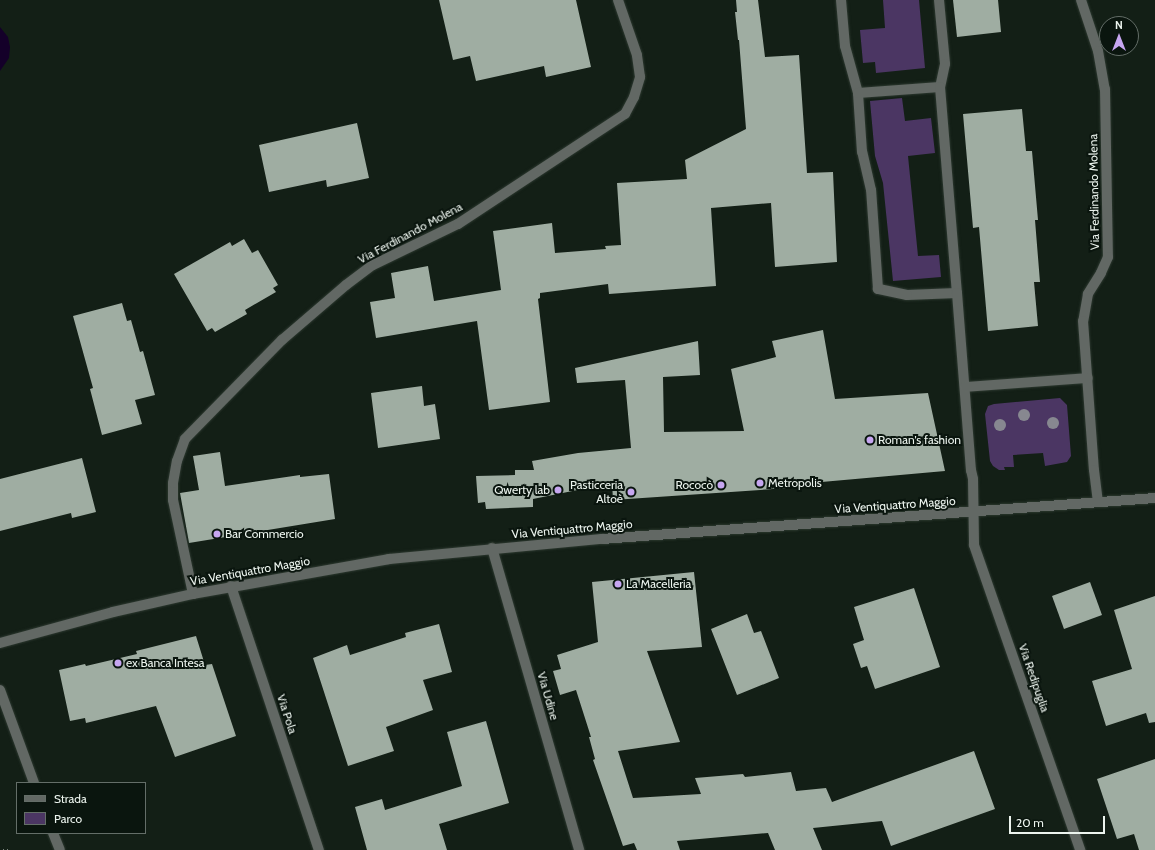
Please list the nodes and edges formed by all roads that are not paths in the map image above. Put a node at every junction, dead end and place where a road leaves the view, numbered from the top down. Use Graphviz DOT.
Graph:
graph roads {
  1 [pos="618,0"];
  2 [pos="841,0"];
  3 [pos="939,0"];
  4 [pos="1081,0"];
  5 [pos="940,87"];
  6 [pos="858,93"];
  7 [pos="957,293"];
  8 [pos="1088,378"];
  9 [pos="965,387"];
  10 [pos="1155,498"];
  11 [pos="1098,502"];
  12 [pos="973,512"];
  13 [pos="492,548"];
  14 [pos="231,586"];
  15 [pos="193,594"];
  16 [pos="0,643"];
  17 [pos="0,690"];
  18 [pos="34,782"];
  19 [pos="53,834"];
  20 [pos="60,850"];
  21 [pos="319,850"];
  22 [pos="579,850"];
  23 [pos="1080,850"];
  1 -- 15 [label="street, Via Ferdinando Molena"];
  2 -- 6 [label="street"];
  3 -- 5 [label="street, Via Redipuglia"];
  4 -- 8 [label="street, Via Ferdinando Molena"];
  5 -- 6 [label="street"];
  5 -- 7 [label="street, Via Redipuglia"];
  6 -- 7 [label="street"];
  7 -- 9 [label="street, Via Redipuglia"];
  8 -- 9 [label="street"];
  8 -- 11 [label="street, Via Ferdinando Molena"];
  9 -- 12 [label="street, Via Redipuglia"];
  10 -- 11 [label="street, Via Ventiquattro Maggio"];
  11 -- 12 [label="street, Via Ventiquattro Maggio"];
  12 -- 13 [label="street, Via Ventiquattro Maggio"];
  12 -- 23 [label="street, Via Redipuglia"];
  13 -- 14 [label="street, Via Ventiquattro Maggio"];
  13 -- 22 [label="street, Via Udine"];
  14 -- 15 [label="street, Via Ventiquattro Maggio"];
  14 -- 21 [label="street, Via Pola"];
  15 -- 16 [label="street, Via Ventiquattro Maggio"];
  17 -- 18 [label="street"];
  19 -- 20 [label="street"];
}
